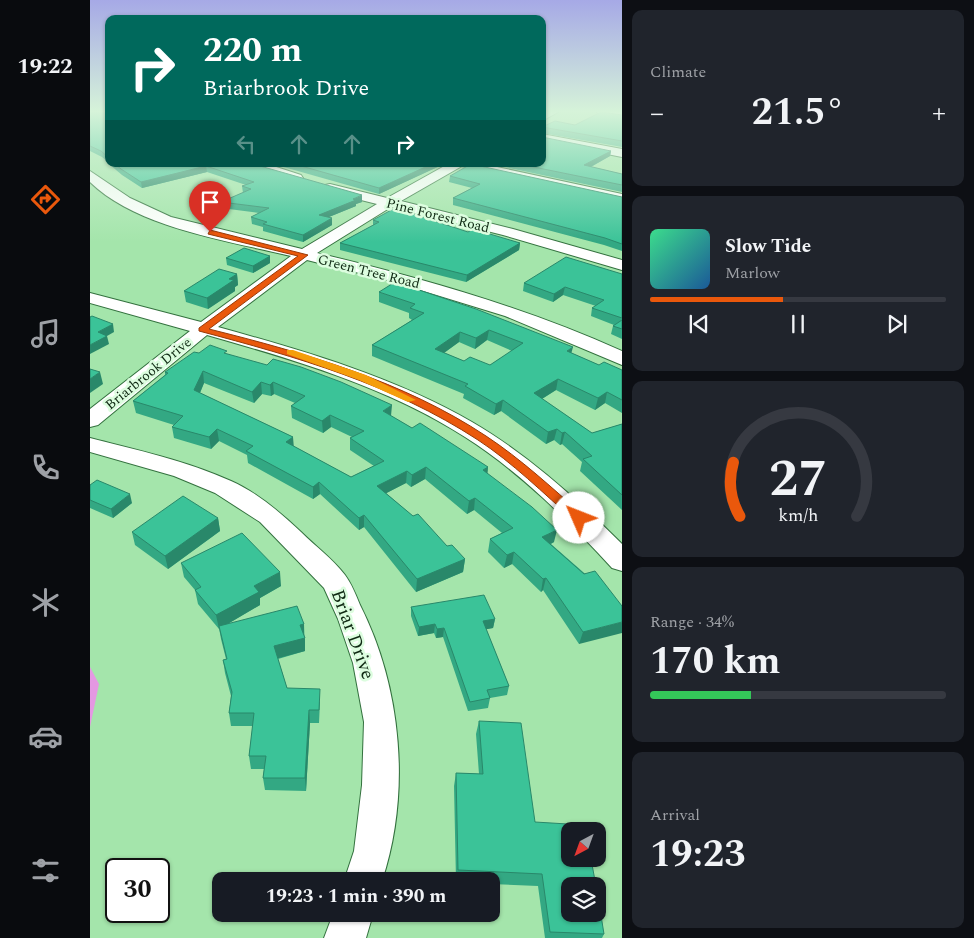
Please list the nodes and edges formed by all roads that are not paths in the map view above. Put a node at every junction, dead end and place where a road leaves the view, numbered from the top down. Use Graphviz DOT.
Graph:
graph roads {
  1 [pos="264,167"];
  2 [pos="452,167"];
  3 [pos="481,167"];
  4 [pos="90,174"];
  5 [pos="622,198"];
  6 [pos="388,203"];
  7 [pos="304,255"];
  8 [pos="622,265"];
  9 [pos="90,298"];
  10 [pos="202,330"];
  11 [pos="622,359"];
  12 [pos="90,420"];
  13 [pos="90,445"];
  14 [pos="622,561"];
  15 [pos="366,872"];
  16 [pos="350,922"];
  17 [pos="345,938"];
  1 -- 6 [label="street, Pine Forest Road"];
  2 -- 6 [label="street, Briarbrook Drive"];
  3 -- 5 [label="street"];
  4 -- 7 [label="street, Green Tree Road"];
  6 -- 7 [label="street, Briarbrook Drive"];
  6 -- 8 [label="street, Pine Forest Road"];
  7 -- 10 [label="street, Briarbrook Drive"];
  7 -- 11 [label="street, Green Tree Road"];
  9 -- 10 [label="street"];
  10 -- 12 [label="street, Briarbrook Drive"];
  10 -- 14 [label="street"];
  13 -- 15 [label="street, Briar Drive"];
  16 -- 17 [label="street"];
}
